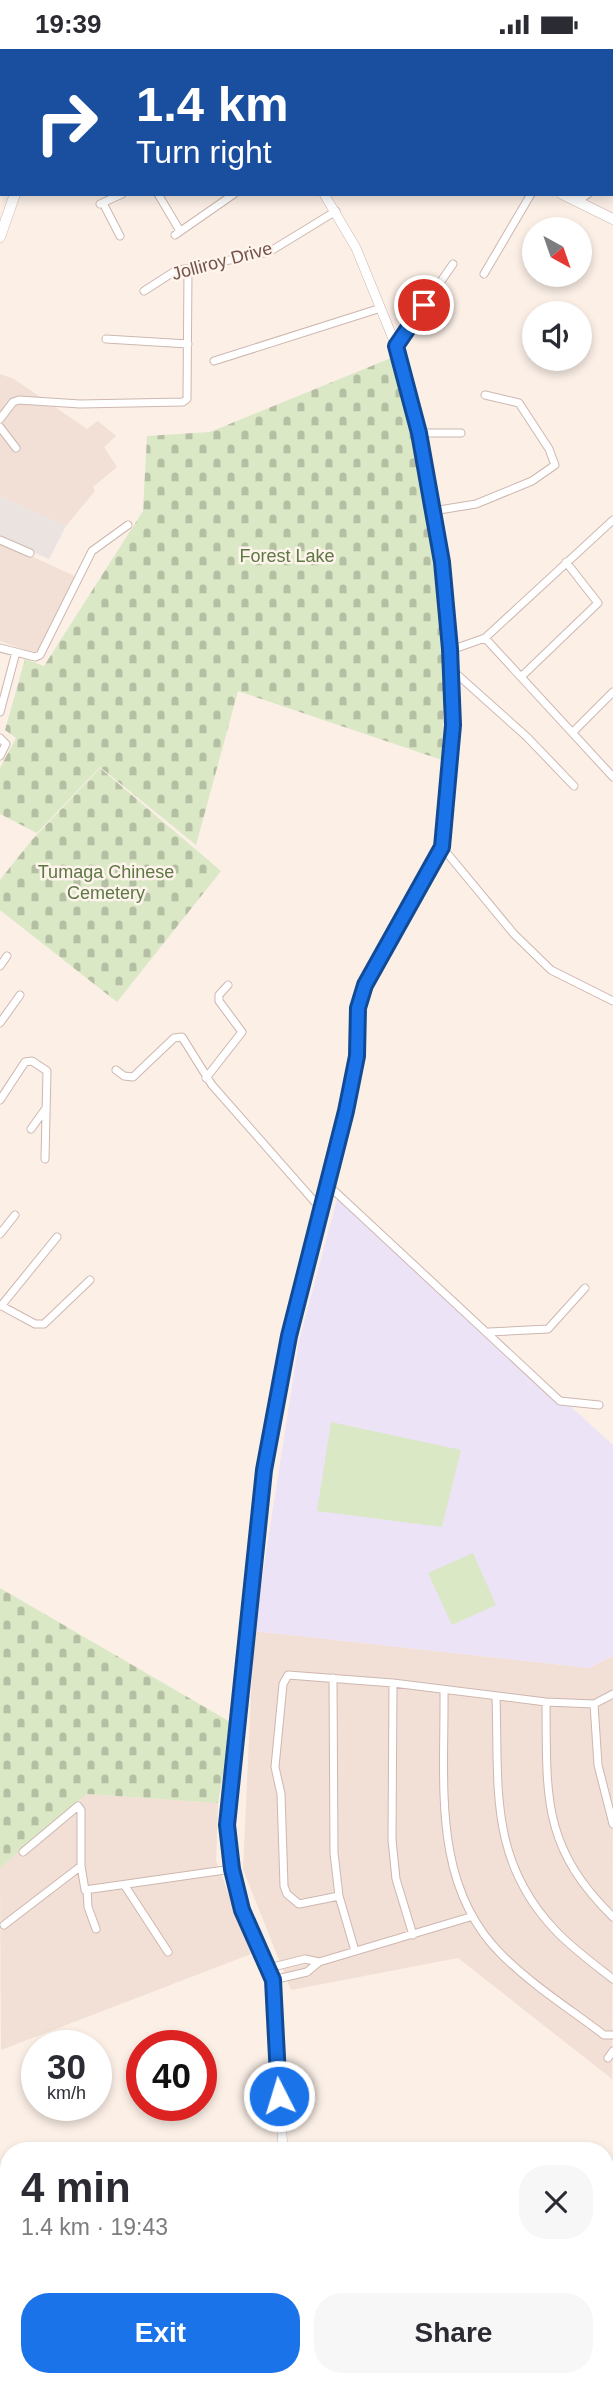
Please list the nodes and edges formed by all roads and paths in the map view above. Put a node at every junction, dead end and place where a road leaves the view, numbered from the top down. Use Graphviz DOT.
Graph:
graph roads {
  1 [pos="14,196"];
  2 [pos="118,196"];
  3 [pos="159,196"];
  4 [pos="231,196"];
  5 [pos="325,196"];
  6 [pos="530,196"];
  7 [pos="567,196"];
  8 [pos="585,196"];
  9 [pos="578,201"];
  10 [pos="336,211"];
  11 [pos="613,219"];
  12 [pos="120,236"];
  13 [pos="0,237"];
  14 [pos="453,264"];
  15 [pos="188,270"];
  16 [pos="484,274"];
  17 [pos="144,291"];
  18 [pos="381,308"];
  19 [pos="106,339"];
  20 [pos="188,344"];
  21 [pos="396,346"];
  22 [pos="214,361"];
  23 [pos="485,395"];
  24 [pos="0,419"];
  25 [pos="0,427"];
  26 [pos="419,433"];
  27 [pos="461,433"];
  28 [pos="16,448"];
  29 [pos="433,511"];
  30 [pos="613,520"];
  31 [pos="128,525"];
  32 [pos="0,540"];
  33 [pos="30,553"];
  34 [pos="566,562"];
  35 [pos="485,638"];
  36 [pos="0,648"];
  37 [pos="450,649"];
  38 [pos="16,652"];
  39 [pos="451,669"];
  40 [pos="522,676"];
  41 [pos="613,691"];
  42 [pos="0,712"];
  43 [pos="574,731"];
  44 [pos="0,739"];
  45 [pos="0,756"];
  46 [pos="613,777"];
  47 [pos="574,786"];
  48 [pos="442,847"];
  49 [pos="7,956"];
  50 [pos="0,966"];
  51 [pos="228,985"];
  52 [pos="20,995"];
  53 [pos="613,1002"];
  54 [pos="0,1023"];
  55 [pos="116,1070"];
  56 [pos="206,1078"];
  57 [pos="0,1100"];
  58 [pos="46,1107"];
  59 [pos="31,1129"];
  60 [pos="45,1159"];
  61 [pos="327,1184"];
  62 [pos="321,1209"];
  63 [pos="15,1215"];
  64 [pos="0,1234"];
  65 [pos="57,1237"];
  66 [pos="90,1280"];
  67 [pos="585,1288"];
  68 [pos="1,1306"];
  69 [pos="489,1332"];
  70 [pos="599,1405"];
  71 [pos="333,1678"];
  72 [pos="393,1683"];
  73 [pos="443,1691"];
  74 [pos="613,1694"];
  75 [pos="496,1696"];
  76 [pos="546,1702"];
  77 [pos="594,1704"];
  78 [pos="613,1824"];
  79 [pos="23,1852"];
  80 [pos="80,1867"];
  81 [pos="232,1869"];
  82 [pos="125,1886"];
  83 [pos="87,1890"];
  84 [pos="339,1896"];
  85 [pos="470,1917"];
  86 [pos="613,1917"];
  87 [pos="4,1925"];
  88 [pos="96,1929"];
  89 [pos="413,1935"];
  90 [pos="355,1951"];
  91 [pos="168,1952"];
  92 [pos="318,1962"];
  93 [pos="269,1968"];
  94 [pos="613,1979"];
  95 [pos="273,1980"];
  96 [pos="613,2035"];
  97 [pos="282,2142"];
  1 -- 13 [label="main road"];
  2 -- 12 [label="street"];
  3 -- 4 [label="street"];
  5 -- 10 [label="street"];
  6 -- 16 [label="street"];
  7 -- 9 [label="main road"];
  8 -- 9 [label="street"];
  9 -- 11 [label="main road"];
  10 -- 15 [label="street, Jolliroy Drive"];
  10 -- 18 [label="street"];
  14 -- 21 [label="street"];
  15 -- 17 [label="street, Jolliroy Drive"];
  15 -- 20 [label="street"];
  18 -- 21 [label="street"];
  18 -- 22 [label="street"];
  19 -- 20 [label="street"];
  20 -- 24 [label="street"];
  21 -- 26 [label="street"];
  23 -- 29 [label="street"];
  25 -- 28 [label="street"];
  26 -- 27 [label="street"];
  26 -- 29 [label="street"];
  29 -- 37 [label="street"];
  30 -- 34 [label="street"];
  31 -- 38 [label="street"];
  32 -- 33 [label="street"];
  34 -- 35 [label="street"];
  34 -- 40 [label="street"];
  35 -- 37 [label="street"];
  35 -- 40 [label="street"];
  36 -- 38 [label="street"];
  37 -- 39 [label="street"];
  38 -- 42 [label="street"];
  39 -- 47 [label="street"];
  39 -- 48 [label="street"];
  40 -- 43 [label="street"];
  41 -- 43 [label="street"];
  43 -- 46 [label="street"];
  44 -- 45 [label="street"];
  48 -- 53 [label="street"];
  48 -- 61 [label="street"];
  49 -- 50 [label="street"];
  51 -- 56 [label="street"];
  52 -- 54 [label="street"];
  55 -- 56 [label="street"];
  56 -- 62 [label="street"];
  57 -- 58 [label="street"];
  58 -- 59 [label="street"];
  58 -- 60 [label="street"];
  61 -- 62 [label="street"];
  61 -- 69 [label="street"];
  62 -- 81 [label="street"];
  63 -- 64 [label="street"];
  65 -- 68 [label="street"];
  66 -- 68 [label="street"];
  67 -- 69 [label="street"];
  69 -- 70 [label="street"];
  71 -- 72 [label="street"];
  71 -- 84 [label="street"];
  71 -- 84 [label="street"];
  72 -- 73 [label="street"];
  72 -- 89 [label="street"];
  73 -- 75 [label="street"];
  73 -- 85 [label="street"];
  74 -- 77 [label="street"];
  75 -- 76 [label="street"];
  75 -- 94 [label="street"];
  76 -- 77 [label="street"];
  76 -- 86 [label="street"];
  77 -- 78 [label="street"];
  79 -- 80 [label="street"];
  80 -- 83 [label="street"];
  80 -- 87 [label="street"];
  81 -- 82 [label="street"];
  81 -- 93 [label="street"];
  82 -- 83 [label="street"];
  82 -- 91 [label="street"];
  83 -- 88 [label="street"];
  84 -- 90 [label="street"];
  85 -- 89 [label="street"];
  85 -- 96 [label="street"];
  89 -- 90 [label="street"];
  90 -- 92 [label="street"];
  92 -- 93 [label="street"];
  92 -- 95 [label="street"];
  93 -- 95 [label="street"];
  95 -- 97 [label="street"];
}
